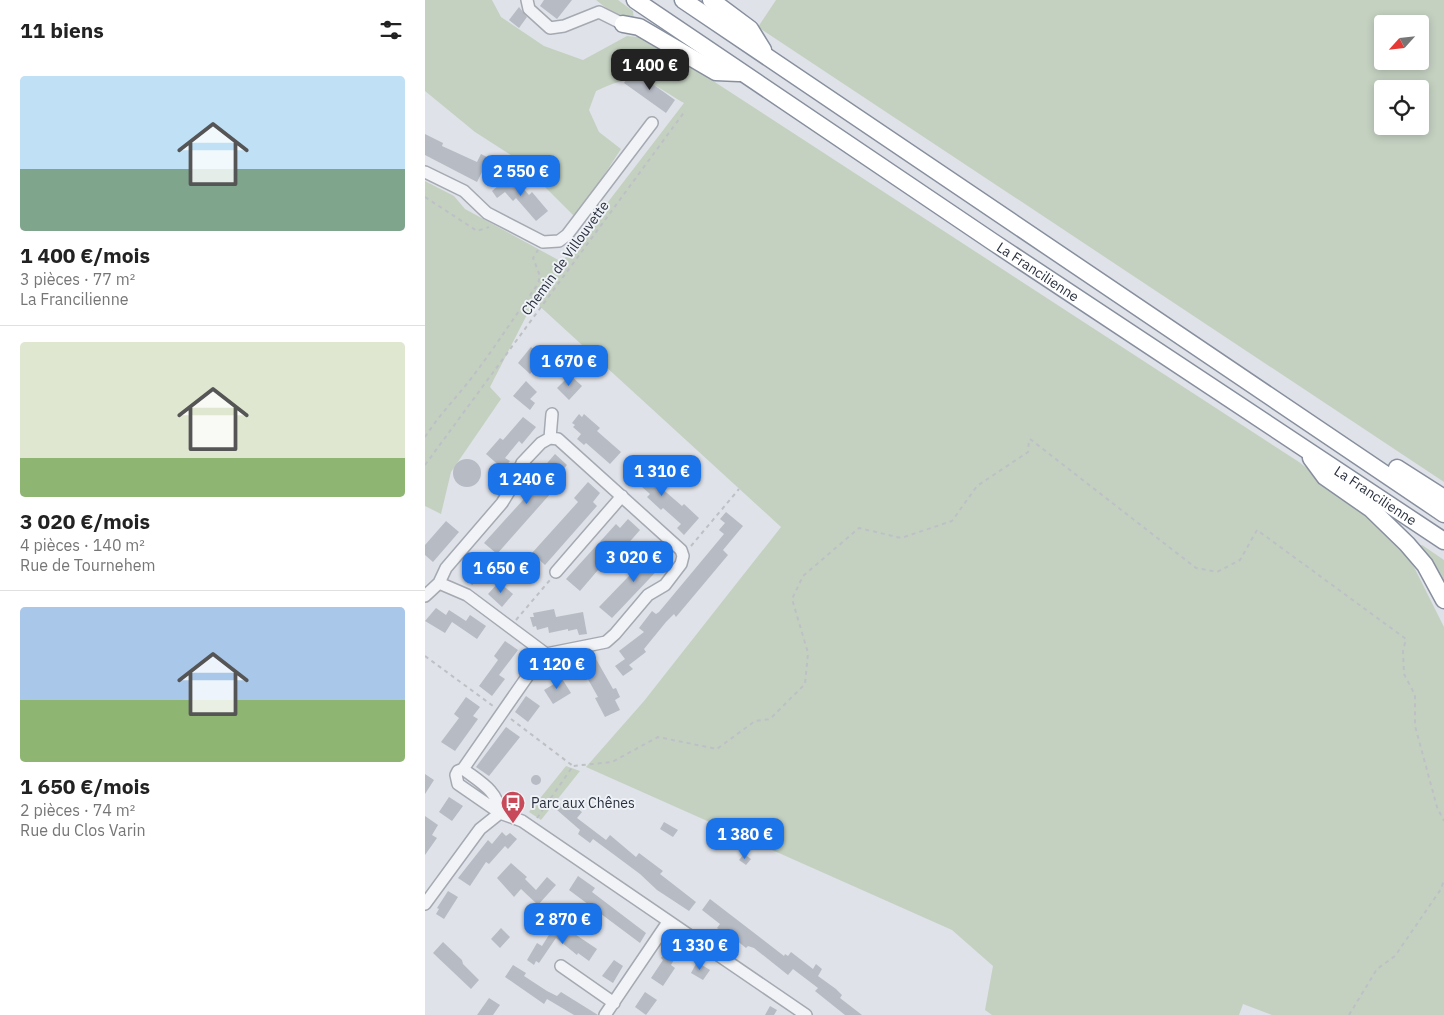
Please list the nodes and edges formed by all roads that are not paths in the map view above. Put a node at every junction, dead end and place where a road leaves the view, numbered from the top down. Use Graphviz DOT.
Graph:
graph roads {
  1 [pos="527,0"];
  2 [pos="635,0"];
  3 [pos="683,0"];
  4 [pos="711,0"];
  5 [pos="623,24"];
  6 [pos="767,56"];
  7 [pos="742,74"];
  8 [pos="652,123"];
  9 [pos="425,172"];
  10 [pos="552,414"];
  11 [pos="550,438"];
  12 [pos="1307,452"];
  13 [pos="1367,459"];
  14 [pos="622,496"];
  15 [pos="1444,498"];
  16 [pos="1444,514"];
  17 [pos="1444,541"];
  18 [pos="556,572"];
  19 [pos="439,582"];
  20 [pos="425,596"];
  21 [pos="1444,600"];
  22 [pos="546,654"];
  23 [pos="500,813"];
  24 [pos="425,904"];
  25 [pos="668,922"];
  26 [pos="561,966"];
  27 [pos="613,1003"];
  28 [pos="605,1015"];
  29 [pos="806,1015"];
  1 -- 5 [label="street"];
  2 -- 7 [label="highway, La Francilienne"];
  3 -- 6 [label="highway, La Francilienne"];
  4 -- 6 [label="highway"];
  5 -- 7 [label="highway"];
  6 -- 13 [label="highway, La Francilienne"];
  7 -- 12 [label="highway, La Francilienne"];
  8 -- 9 [label="street"];
  10 -- 11 [label="street"];
  11 -- 14 [label="street"];
  11 -- 19 [label="street"];
  12 -- 17 [label="highway, La Francilienne"];
  12 -- 21 [label="highway"];
  13 -- 15 [label="highway"];
  13 -- 16 [label="highway, La Francilienne"];
  14 -- 18 [label="street"];
  14 -- 22 [label="street"];
  19 -- 20 [label="street"];
  19 -- 22 [label="street"];
  22 -- 23 [label="street"];
  23 -- 24 [label="street"];
  23 -- 25 [label="street"];
  25 -- 27 [label="street"];
  25 -- 29 [label="street"];
  26 -- 27 [label="street"];
  27 -- 28 [label="street"];
}
